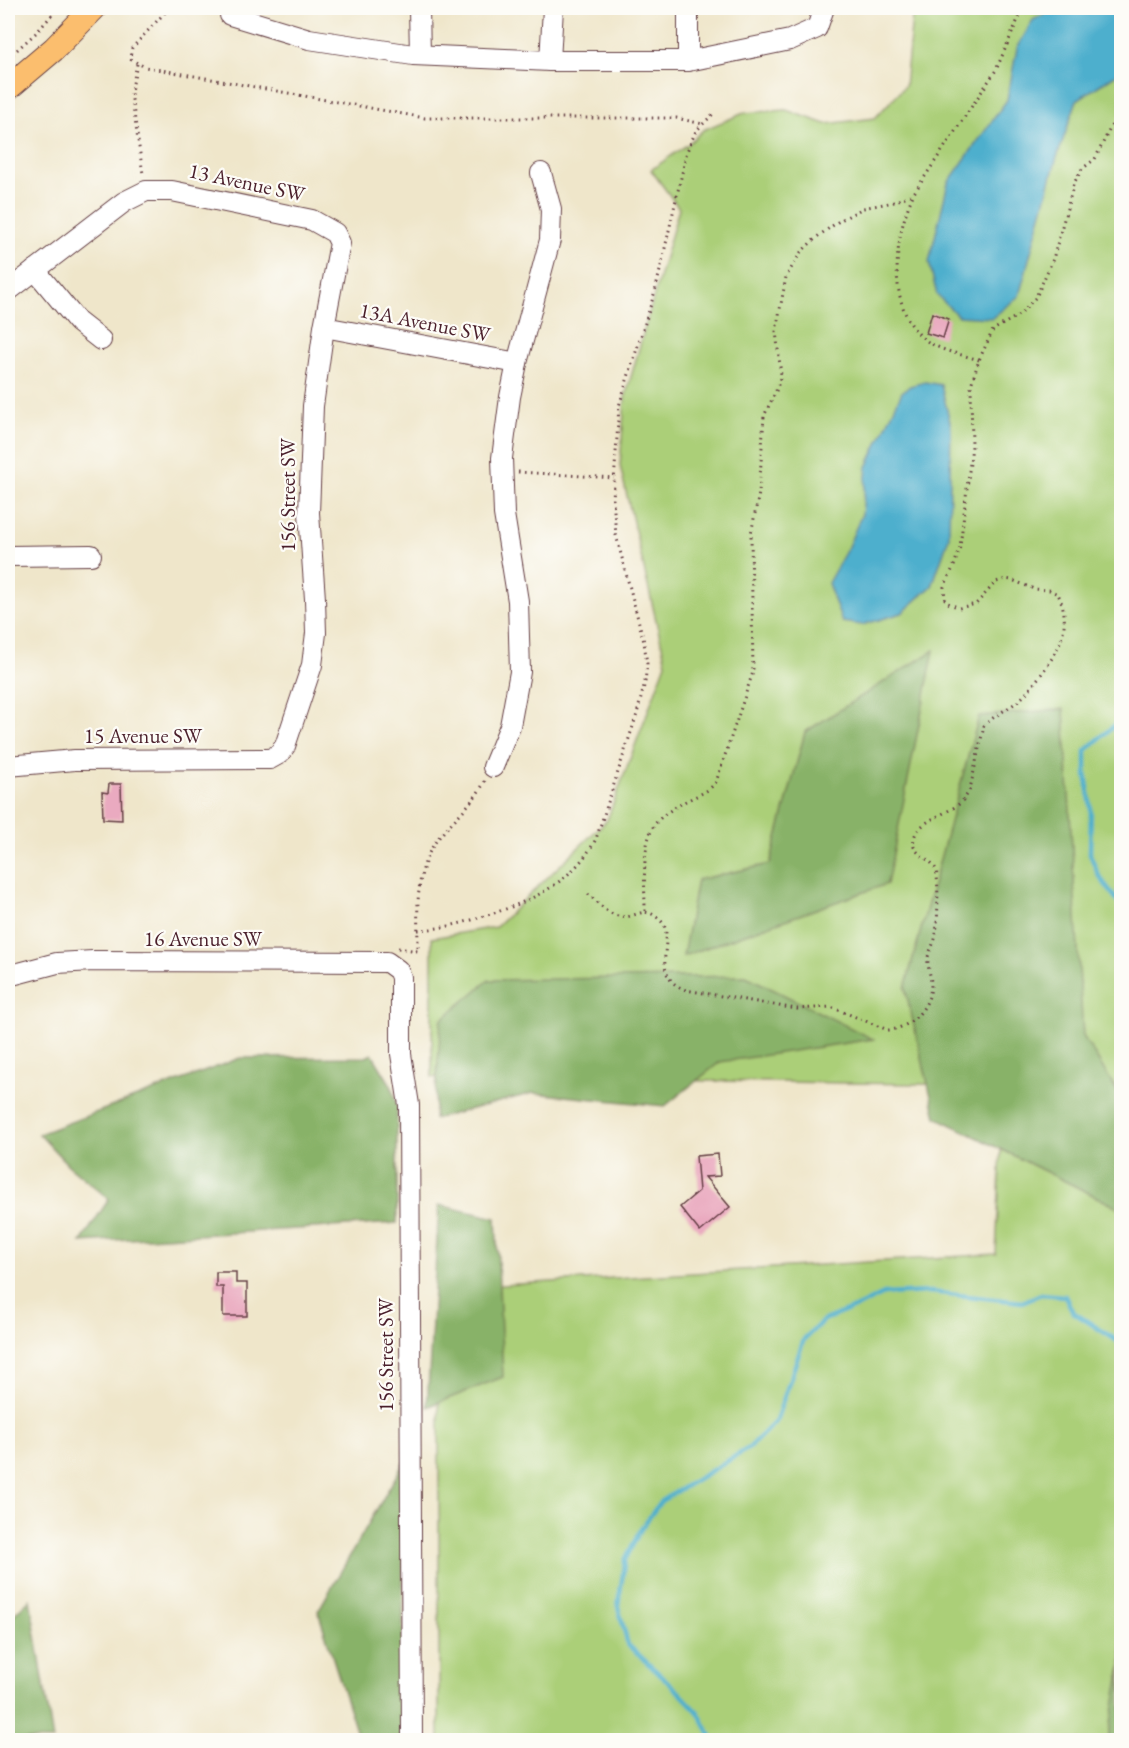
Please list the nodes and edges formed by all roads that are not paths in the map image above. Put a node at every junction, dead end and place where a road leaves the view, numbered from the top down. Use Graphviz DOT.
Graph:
graph roads {
  1 [pos="94,8"];
  2 [pos="231,8"];
  3 [pos="419,8"];
  4 [pos="553,8"];
  5 [pos="688,8"];
  6 [pos="824,8"];
  7 [pos="420,55"];
  8 [pos="550,61"];
  9 [pos="688,62"];
  10 [pos="8,88"];
  11 [pos="541,173"];
  12 [pos="335,233"];
  13 [pos="35,270"];
  14 [pos="8,291"];
  15 [pos="324,327"];
  16 [pos="101,340"];
  17 [pos="517,363"];
  18 [pos="91,555"];
  19 [pos="8,556"];
  20 [pos="279,754"];
  21 [pos="8,766"];
  22 [pos="493,767"];
  23 [pos="398,970"];
  24 [pos="8,976"];
  25 [pos="412,1740"];
  1 -- 10 [label="main road"];
  2 -- 7 [label="street"];
  3 -- 7 [label="street"];
  4 -- 8 [label="street"];
  5 -- 9 [label="street"];
  6 -- 9 [label="street"];
  7 -- 8 [label="street"];
  8 -- 9 [label="street"];
  11 -- 17 [label="street"];
  12 -- 13 [label="street, 13 Avenue SW"];
  12 -- 15 [label="street, 156 Street SW"];
  13 -- 14 [label="street"];
  13 -- 16 [label="street"];
  15 -- 17 [label="street, 13A Avenue SW"];
  15 -- 20 [label="street, 156 Street SW"];
  17 -- 22 [label="street"];
  18 -- 19 [label="street"];
  20 -- 21 [label="street, 15 Avenue SW"];
  23 -- 24 [label="street, 16 Avenue SW"];
  23 -- 25 [label="street, 156 Street SW"];
}
